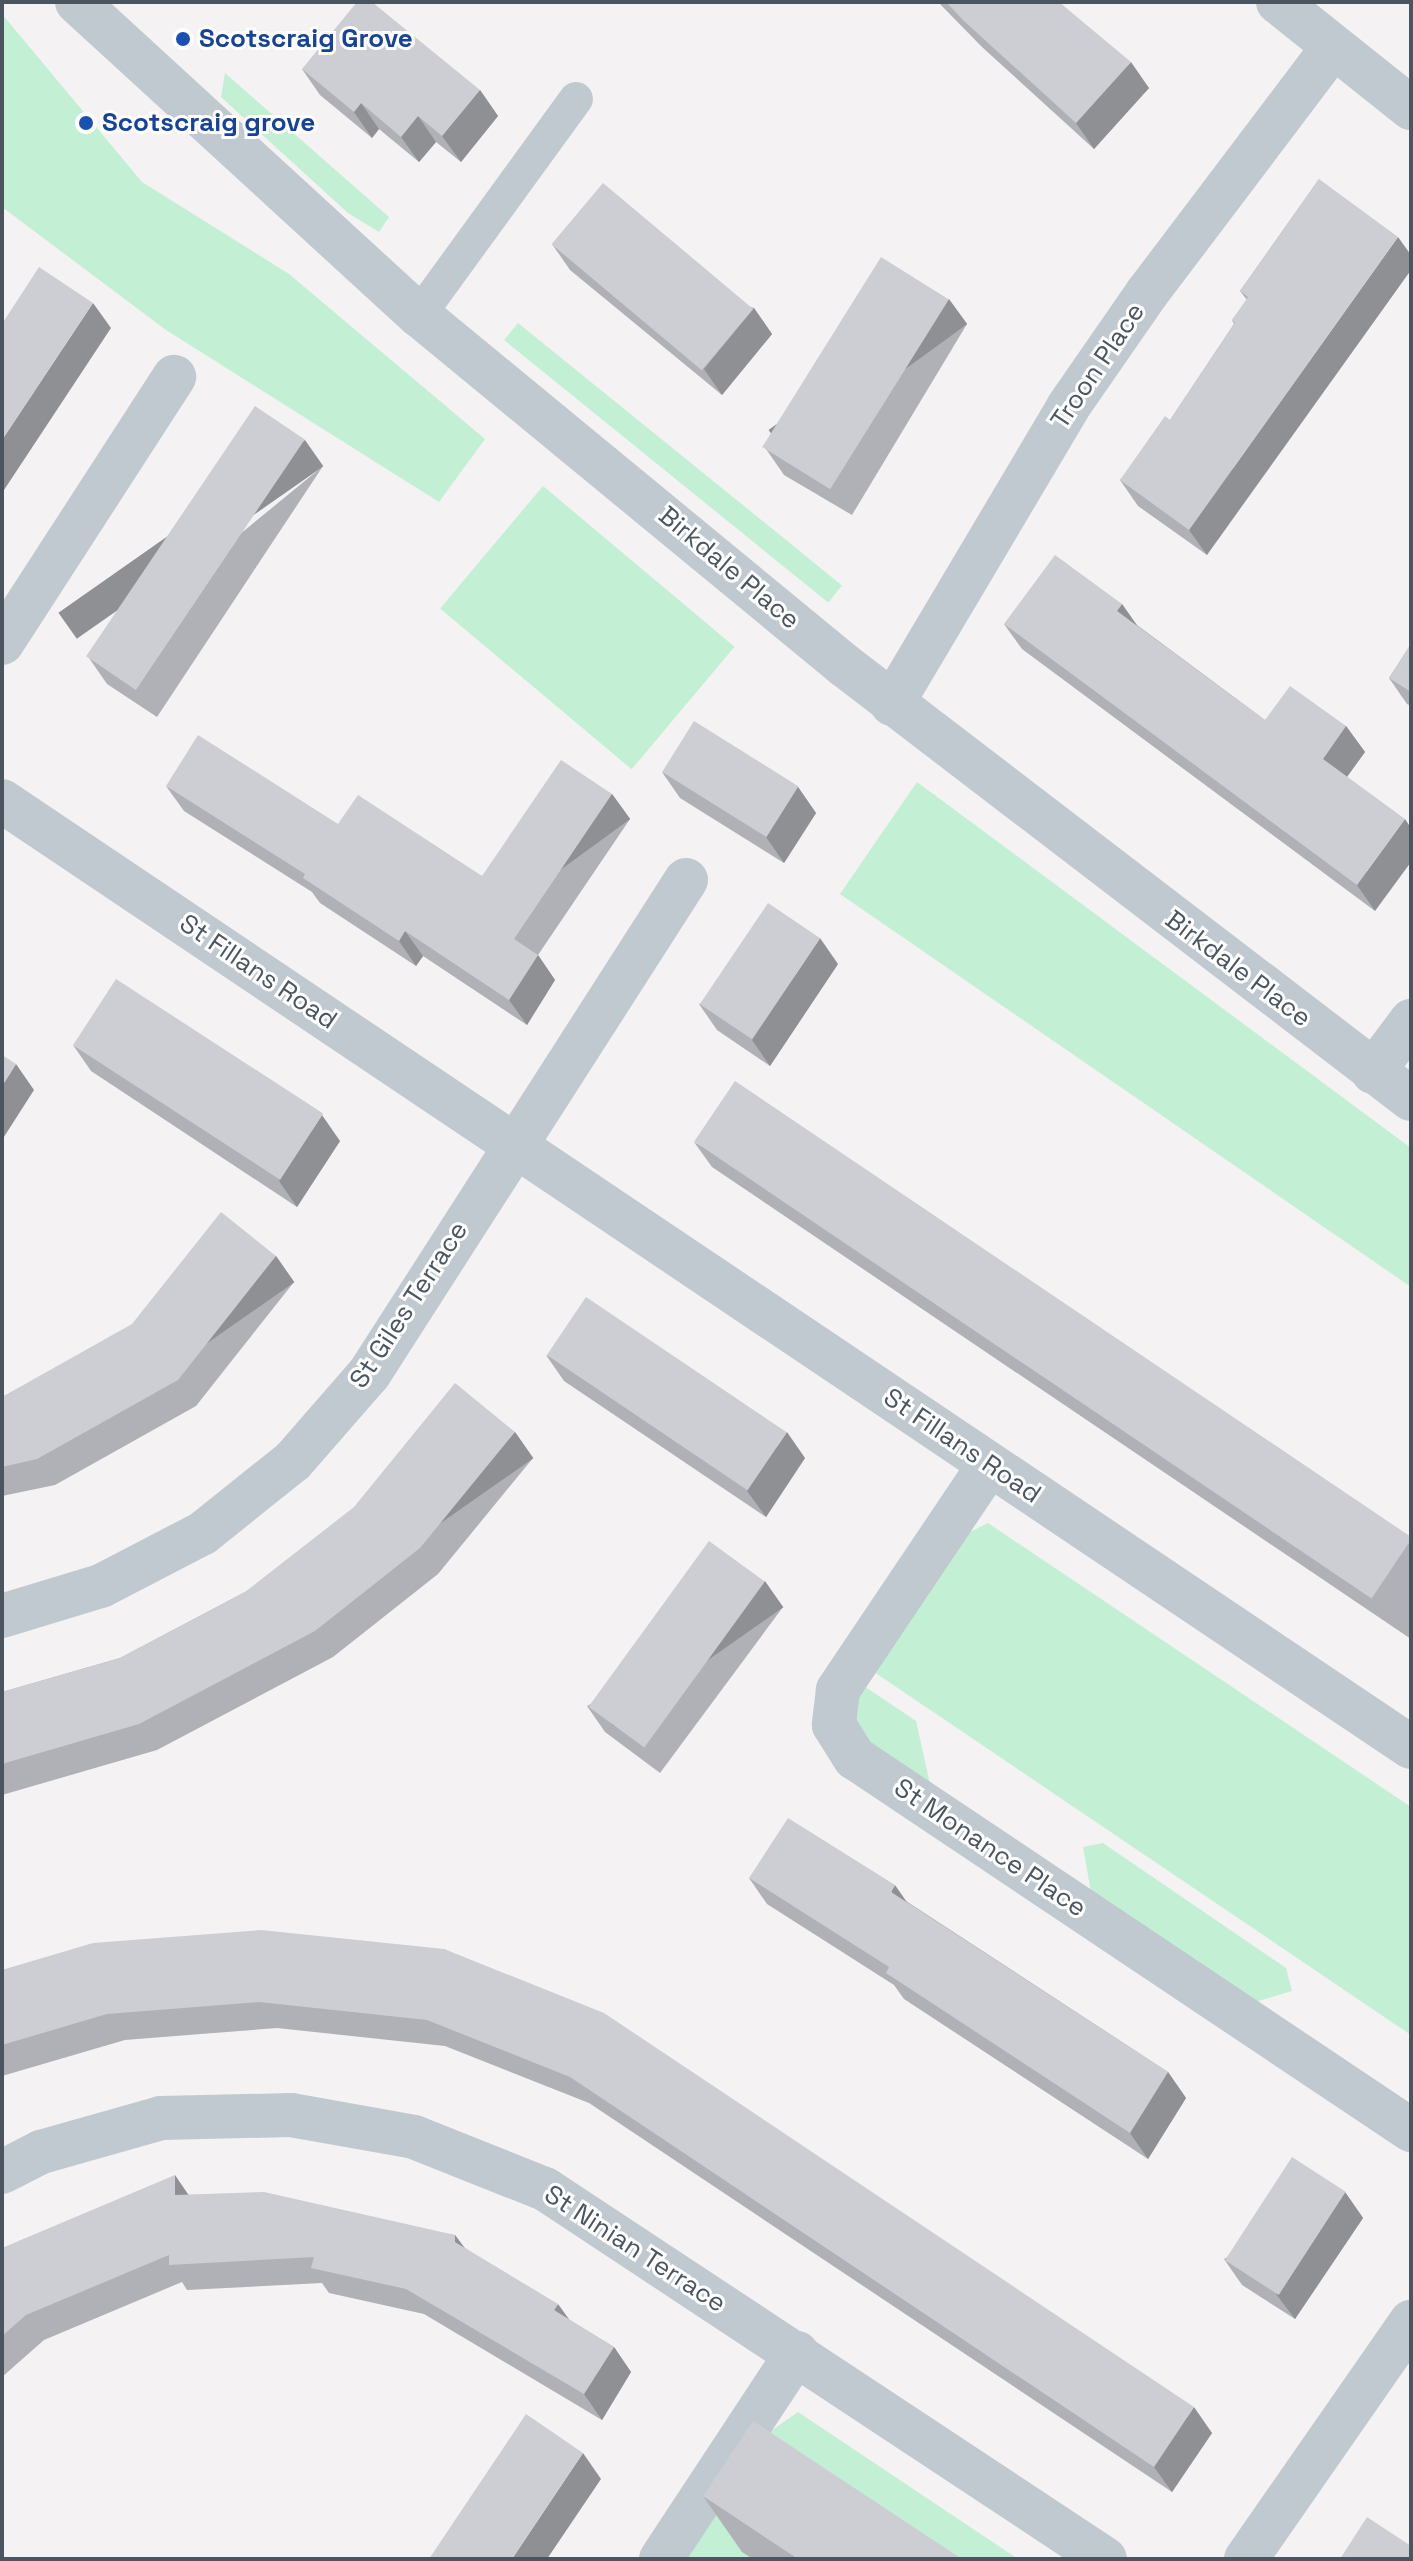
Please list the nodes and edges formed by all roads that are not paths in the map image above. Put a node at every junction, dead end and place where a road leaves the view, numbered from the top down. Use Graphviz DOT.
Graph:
graph roads {
  1 [pos="77,2"];
  2 [pos="1278,2"];
  3 [pos="1333,47"];
  4 [pos="576,99"];
  5 [pos="1411,108"];
  6 [pos="419,315"];
  7 [pos="174,377"];
  8 [pos="2,643"];
  9 [pos="892,704"];
  10 [pos="4,807"];
  11 [pos="686,880"];
  12 [pos="1411,1021"];
  13 [pos="1373,1072"];
  14 [pos="1411,1099"];
  15 [pos="514,1144"];
  16 [pos="989,1465"];
  17 [pos="2,1616"];
  18 [pos="1411,1747"];
  19 [pos="1411,2130"];
  20 [pos="2,2172"];
  21 [pos="1411,2322"];
  22 [pos="797,2353"];
  23 [pos="661,2559"];
  24 [pos="1105,2559"];
  25 [pos="1246,2559"];
  1 -- 6 [label="street, Birkdale Place"];
  2 -- 3 [label="street"];
  3 -- 5 [label="street"];
  3 -- 9 [label="street, Troon Place"];
  4 -- 6 [label="lane"];
  6 -- 9 [label="street, Birkdale Place"];
  7 -- 8 [label="street"];
  9 -- 13 [label="street, Birkdale Place"];
  10 -- 15 [label="street, St Fillans Road"];
  11 -- 15 [label="street"];
  12 -- 13 [label="street"];
  13 -- 14 [label="street, Birkdale Place"];
  15 -- 16 [label="street, St Fillans Road"];
  15 -- 17 [label="street, St Giles Terrace"];
  16 -- 18 [label="street, St Fillans Road"];
  16 -- 19 [label="street, St Monance Place"];
  20 -- 22 [label="street, St Ninian Terrace"];
  21 -- 25 [label="street"];
  22 -- 23 [label="street"];
  22 -- 24 [label="street, St Ninian Terrace"];
}
